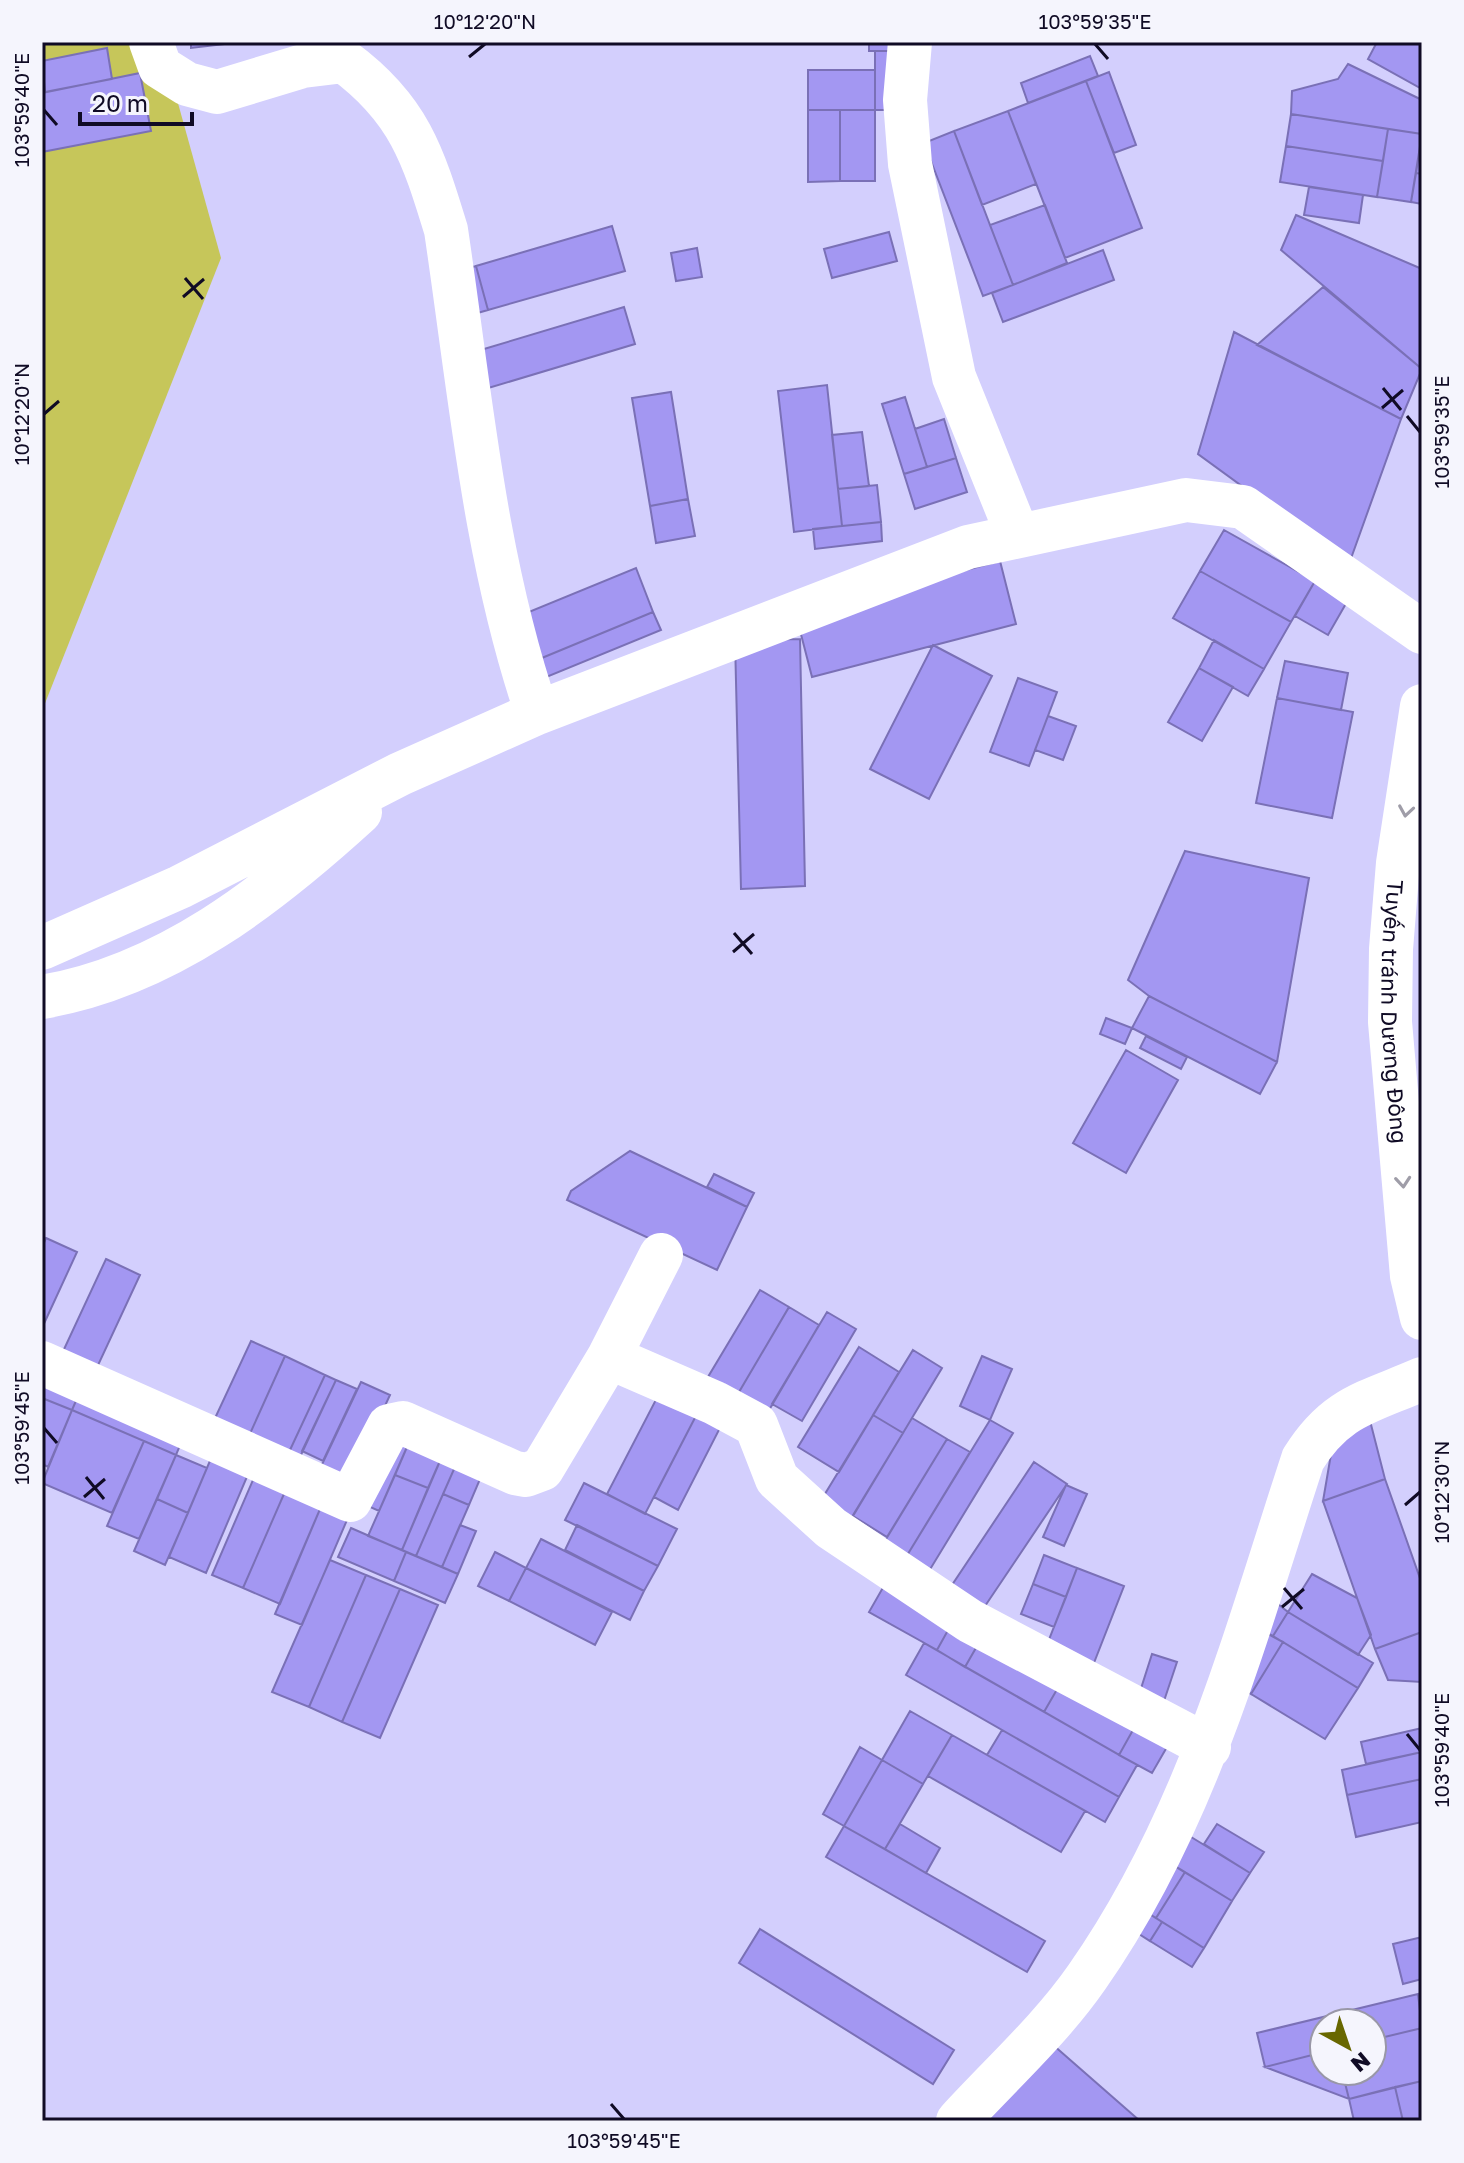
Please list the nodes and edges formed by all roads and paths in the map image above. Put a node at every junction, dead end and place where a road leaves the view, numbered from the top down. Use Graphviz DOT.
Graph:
graph roads {
  1 [pos="151,42"];
  2 [pos="910,42"];
  3 [pos="1018,536"];
  4 [pos="1422,632"];
  5 [pos="1422,706"];
  6 [pos="537,713"];
  7 [pos="400,774"];
  8 [pos="42,948"];
  9 [pos="42,997"];
  10 [pos="661,1255"];
  11 [pos="1422,1318"];
  12 [pos="609,1357"];
  13 [pos="42,1363"];
  14 [pos="1422,1379"];
  15 [pos="1209,1747"];
  16 [pos="958,2121"];
  1 -- 6 [label="street"];
  2 -- 3 [label="street"];
  3 -- 4 [label="street"];
  3 -- 6 [label="street"];
  5 -- 11 [label="street, Tuyến tránh Dương Đông, one-way"];
  6 -- 7 [label="street"];
  7 -- 8 [label="street"];
  7 -- 9 [label="street"];
  10 -- 12 [label="street"];
  12 -- 13 [label="street"];
  12 -- 15 [label="street"];
  14 -- 15 [label="street"];
  15 -- 16 [label="street"];
}
